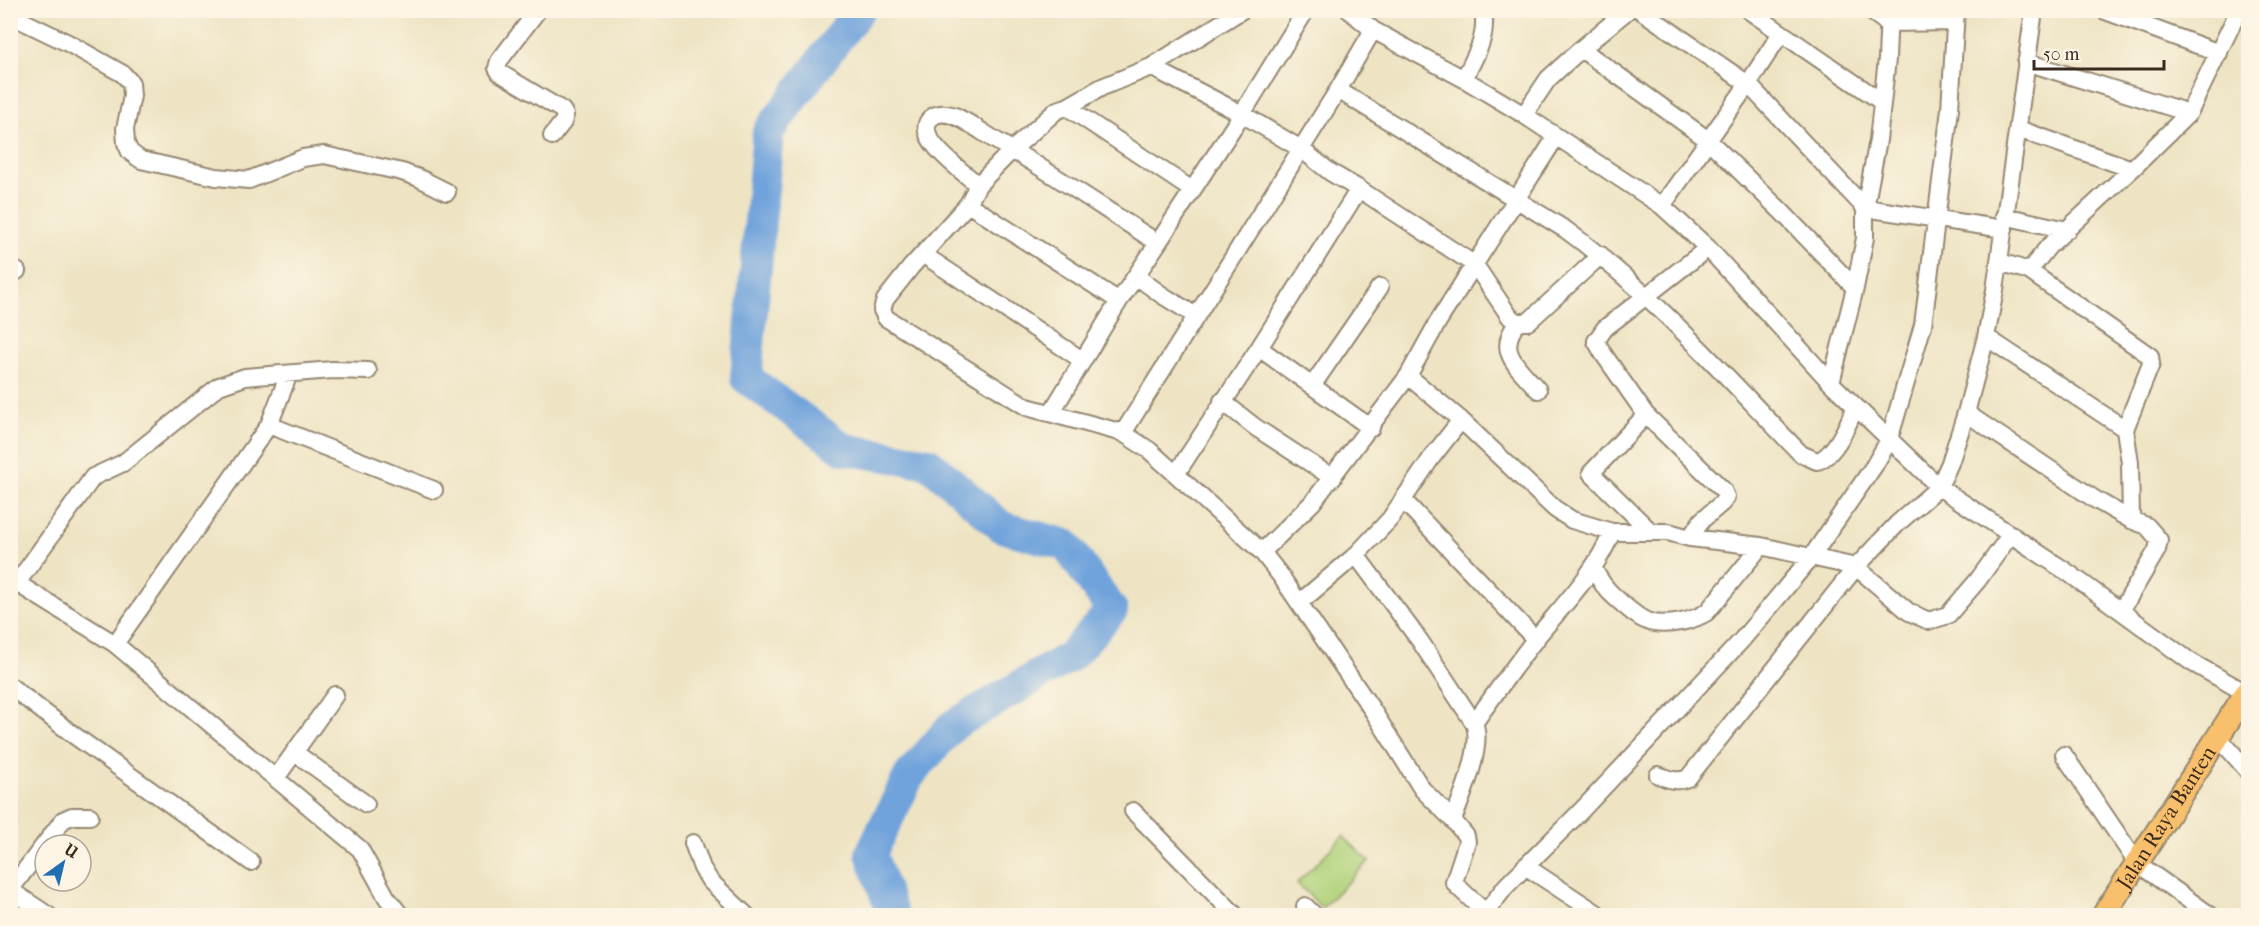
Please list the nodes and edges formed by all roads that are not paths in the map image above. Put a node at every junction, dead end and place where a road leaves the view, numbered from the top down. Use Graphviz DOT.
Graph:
graph roads {
  1 [pos="538,10"];
  2 [pos="1242,10"];
  3 [pos="1306,10"];
  4 [pos="1349,10"];
  5 [pos="1483,10"];
  6 [pos="1628,10"];
  7 [pos="1640,10"];
  8 [pos="1748,10"];
  9 [pos="1869,10"];
  10 [pos="2034,10"];
  11 [pos="2103,10"];
  12 [pos="2239,10"];
  13 [pos="10,15"];
  14 [pos="1956,16"];
  15 [pos="1888,17"];
  16 [pos="1372,30"];
  17 [pos="1781,33"];
  18 [pos="1581,49"];
  19 [pos="2219,52"];
  20 [pos="2026,62"];
  21 [pos="1151,68"];
  22 [pos="1464,79"];
  23 [pos="1748,84"];
  24 [pos="1338,90"];
  25 [pos="1882,102"];
  26 [pos="1067,107"];
  27 [pos="2189,113"];
  28 [pos="1242,114"];
  29 [pos="1524,115"];
  30 [pos="2018,129"];
  31 [pos="552,136"];
  32 [pos="1556,137"];
  33 [pos="1708,141"];
  34 [pos="1301,148"];
  35 [pos="1012,150"];
  36 [pos="2132,170"];
  37 [pos="978,185"];
  38 [pos="1359,189"];
  39 [pos="1192,190"];
  40 [pos="447,192"];
  41 [pos="1517,200"];
  42 [pos="968,204"];
  43 [pos="1662,206"];
  44 [pos="1865,208"];
  45 [pos="1938,219"];
  46 [pos="2004,222"];
  47 [pos="2067,230"];
  48 [pos="1158,243"];
  49 [pos="1708,248"];
  50 [pos="926,253"];
  51 [pos="1601,255"];
  52 [pos="2000,262"];
  53 [pos="1476,265"];
  54 [pos="2029,271"];
  55 [pos="1136,276"];
  56 [pos="1380,286"];
  57 [pos="1856,288"];
  58 [pos="1647,297"];
  59 [pos="1119,301"];
  60 [pos="1196,316"];
  61 [pos="1518,322"];
  62 [pos="1986,337"];
  63 [pos="1259,348"];
  64 [pos="1082,360"];
  65 [pos="368,371"];
  66 [pos="289,374"];
  67 [pos="1408,376"];
  68 [pos="1831,383"];
  69 [pos="1312,386"];
  70 [pos="1538,390"];
  71 [pos="1222,401"];
  72 [pos="1855,407"];
  73 [pos="1051,413"];
  74 [pos="1966,413"];
  75 [pos="1646,415"];
  76 [pos="1461,420"];
  77 [pos="269,425"];
  78 [pos="1371,428"];
  79 [pos="2125,429"];
  80 [pos="1124,433"];
  81 [pos="1889,440"];
  82 [pos="1176,474"];
  83 [pos="1333,478"];
  84 [pos="1939,487"];
  85 [pos="434,490"];
  86 [pos="1404,501"];
  87 [pos="2131,520"];
  88 [pos="1650,531"];
  89 [pos="1612,532"];
  90 [pos="2011,534"];
  91 [pos="1690,538"];
  92 [pos="1761,546"];
  93 [pos="1262,552"];
  94 [pos="1356,555"];
  95 [pos="1812,556"];
  96 [pos="1593,567"];
  97 [pos="1856,567"];
  98 [pos="14,581"];
  99 [pos="1299,603"];
  100 [pos="2121,611"];
  101 [pos="1536,640"];
  102 [pos="114,644"];
  103 [pos="10,686"];
  104 [pos="2247,692"];
  105 [pos="335,695"];
  106 [pos="1474,723"];
  107 [pos="2219,738"];
  108 [pos="294,752"];
  109 [pos="2064,755"];
  110 [pos="2248,771"];
  111 [pos="1658,775"];
  112 [pos="276,778"];
  113 [pos="366,804"];
  114 [pos="1133,811"];
  115 [pos="90,816"];
  116 [pos="1453,820"];
  117 [pos="693,843"];
  118 [pos="251,862"];
  119 [pos="2137,863"];
  120 [pos="1525,866"];
  121 [pos="398,912"];
  122 [pos="1484,914"];
  123 [pos="49,915"];
  124 [pos="747,915"];
  125 [pos="1236,915"];
  126 [pos="1601,915"];
  127 [pos="2103,915"];
  128 [pos="2211,915"];
  1 -- 31 [label="street"];
  2 -- 21 [label="street"];
  3 -- 28 [label="street"];
  4 -- 16 [label="street"];
  5 -- 22 [label="street"];
  6 -- 18 [label="street"];
  7 -- 23 [label="street"];
  8 -- 17 [label="street"];
  9 -- 15 [label="street"];
  10 -- 20 [label="street"];
  11 -- 19 [label="street"];
  12 -- 19 [label="street"];
  13 -- 40 [label="street"];
  14 -- 15 [label="street"];
  14 -- 45 [label="street"];
  15 -- 25 [label="street"];
  16 -- 22 [label="street"];
  16 -- 24 [label="street"];
  17 -- 23 [label="street"];
  17 -- 25 [label="street"];
  18 -- 29 [label="street"];
  18 -- 33 [label="street"];
  19 -- 27 [label="street"];
  20 -- 27 [label="street"];
  20 -- 30 [label="street"];
  21 -- 26 [label="street"];
  21 -- 28 [label="street"];
  22 -- 29 [label="street"];
  23 -- 33 [label="street"];
  23 -- 44 [label="street"];
  24 -- 34 [label="street"];
  24 -- 41 [label="street"];
  25 -- 44 [label="street"];
  26 -- 35 [label="street"];
  26 -- 39 [label="street"];
  27 -- 36 [label="street"];
  28 -- 34 [label="street"];
  28 -- 39 [label="street"];
  29 -- 32 [label="street"];
  30 -- 36 [label="street"];
  30 -- 46 [label="street"];
  32 -- 41 [label="street"];
  32 -- 43 [label="street"];
  33 -- 43 [label="street"];
  33 -- 57 [label="street"];
  34 -- 38 [label="street"];
  34 -- 60 [label="street"];
  35 -- 37 [label="street"];
  35 -- 37 [label="street"];
  35 -- 48 [label="street"];
  36 -- 47 [label="street"];
  37 -- 42 [label="street"];
  38 -- 53 [label="street"];
  38 -- 63 [label="street"];
  39 -- 48 [label="street"];
  41 -- 51 [label="street"];
  41 -- 53 [label="street"];
  42 -- 50 [label="street"];
  42 -- 59 [label="street"];
  43 -- 49 [label="street"];
  44 -- 45 [label="street"];
  44 -- 57 [label="street"];
  45 -- 46 [label="street"];
  45 -- 81 [label="street"];
  46 -- 47 [label="street"];
  46 -- 52 [label="street"];
  47 -- 54 [label="street"];
  48 -- 55 [label="street"];
  49 -- 58 [label="street"];
  49 -- 68 [label="street"];
  50 -- 64 [label="street"];
  50 -- 73 [label="street"];
  51 -- 58 [label="street"];
  51 -- 61 [label="street"];
  52 -- 54 [label="street"];
  52 -- 62 [label="street"];
  53 -- 61 [label="street"];
  53 -- 67 [label="street"];
  54 -- 79 [label="street"];
  55 -- 59 [label="street"];
  55 -- 60 [label="street"];
  56 -- 69 [label="street"];
  57 -- 68 [label="street"];
  58 -- 72 [label="street"];
  58 -- 75 [label="street"];
  59 -- 64 [label="street"];
  60 -- 80 [label="street"];
  61 -- 70 [label="street"];
  62 -- 74 [label="street"];
  62 -- 79 [label="street"];
  63 -- 69 [label="street"];
  63 -- 71 [label="street"];
  64 -- 73 [label="street"];
  65 -- 66 [label="street"];
  66 -- 77 [label="street"];
  66 -- 98 [label="street"];
  67 -- 76 [label="street"];
  67 -- 78 [label="street"];
  68 -- 72 [label="street"];
  69 -- 78 [label="street"];
  71 -- 82 [label="street"];
  71 -- 83 [label="street"];
  72 -- 81 [label="street"];
  73 -- 80 [label="street"];
  74 -- 84 [label="street"];
  74 -- 87 [label="street"];
  75 -- 88 [label="street"];
  75 -- 91 [label="street"];
  76 -- 86 [label="street"];
  76 -- 89 [label="street"];
  77 -- 85 [label="street"];
  77 -- 102 [label="street"];
  78 -- 83 [label="street"];
  79 -- 87 [label="street"];
  80 -- 82 [label="street"];
  81 -- 84 [label="street"];
  81 -- 95 [label="street"];
  82 -- 93 [label="street"];
  83 -- 93 [label="street"];
  84 -- 90 [label="street"];
  84 -- 97 [label="street"];
  86 -- 94 [label="street"];
  86 -- 101 [label="street"];
  87 -- 100 [label="street"];
  88 -- 89 [label="street"];
  88 -- 91 [label="street"];
  89 -- 96 [label="street"];
  90 -- 97 [label="street"];
  90 -- 100 [label="street"];
  91 -- 92 [label="street"];
  92 -- 95 [label="street"];
  92 -- 96 [label="street"];
  93 -- 99 [label="street"];
  94 -- 99 [label="street"];
  94 -- 106 [label="street"];
  95 -- 97 [label="street"];
  95 -- 120 [label="street"];
  96 -- 101 [label="street"];
  97 -- 111 [label="street"];
  98 -- 102 [label="street"];
  99 -- 116 [label="street"];
  100 -- 104 [label="street"];
  101 -- 106 [label="street"];
  102 -- 112 [label="street"];
  103 -- 118 [label="street"];
  104 -- 107 [label="main road, Jalan Raya Banten"];
  105 -- 108 [label="street"];
  106 -- 116 [label="street"];
  107 -- 110 [label="street"];
  107 -- 119 [label="main road, Jalan Raya Banten"];
  108 -- 112 [label="street"];
  108 -- 113 [label="street"];
  109 -- 119 [label="street"];
  112 -- 121 [label="street"];
  114 -- 125 [label="street"];
  115 -- 123 [label="street"];
  116 -- 122 [label="street"];
  117 -- 124 [label="street"];
  119 -- 127 [label="main road, Jalan Raya Banten"];
  119 -- 128 [label="street"];
  120 -- 122 [label="street"];
  120 -- 126 [label="street"];
}
